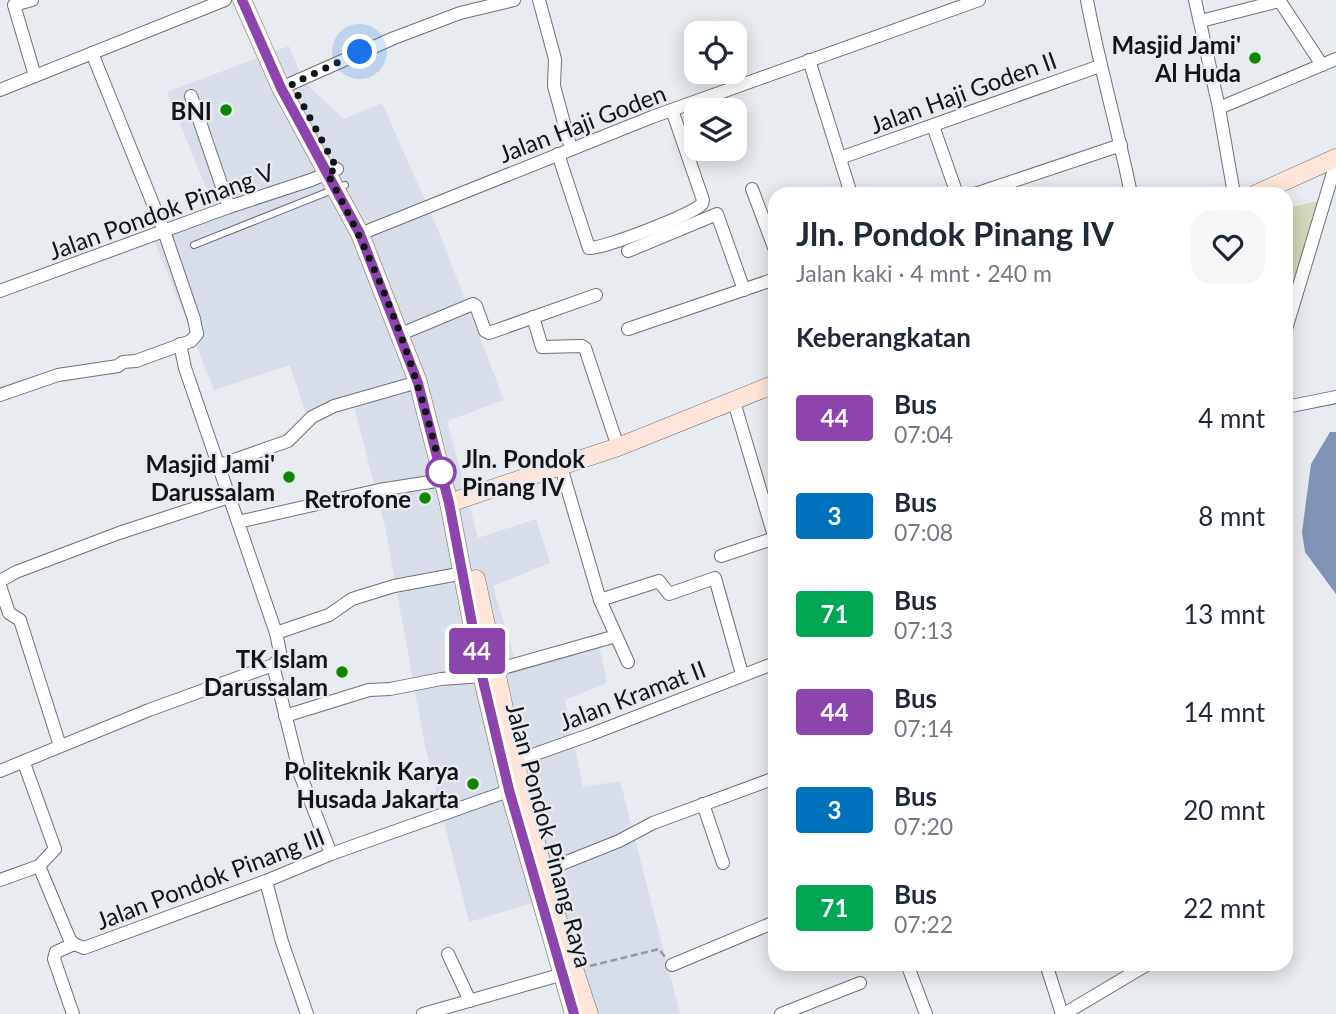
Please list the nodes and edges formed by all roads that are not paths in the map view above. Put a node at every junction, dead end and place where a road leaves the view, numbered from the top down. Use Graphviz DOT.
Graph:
graph roads {
  1 [pos="32,0"];
  2 [pos="225,0"];
  3 [pos="242,0"];
  4 [pos="255,0"];
  5 [pos="539,0"];
  6 [pos="940,0"];
  7 [pos="979,0"];
  8 [pos="1087,0"];
  9 [pos="1195,0"];
  10 [pos="507,1"];
  11 [pos="1279,1"];
  12 [pos="945,13"];
  13 [pos="1201,21"];
  14 [pos="92,53"];
  15 [pos="809,60"];
  16 [pos="1336,60"];
  17 [pos="1322,65"];
  18 [pos="1100,66"];
  19 [pos="35,76"];
  20 [pos="286,86"];
  21 [pos="0,90"];
  22 [pos="191,96"];
  23 [pos="1219,108"];
  24 [pos="672,110"];
  25 [pos="933,126"];
  26 [pos="1121,145"];
  27 [pos="565,151"];
  28 [pos="840,158"];
  29 [pos="1336,161"];
  30 [pos="336,179"];
  31 [pos="849,187"];
  32 [pos="955,187"];
  33 [pos="996,187"];
  34 [pos="1129,187"];
  35 [pos="1233,187"];
  36 [pos="1273,187"];
  37 [pos="752,189"];
  38 [pos="229,207"];
  39 [pos="164,231"];
  40 [pos="768,231"];
  41 [pos="365,233"];
  42 [pos="194,245"];
  43 [pos="628,251"];
  44 [pos="768,281"];
  45 [pos="744,290"];
  46 [pos="0,291"];
  47 [pos="596,295"];
  48 [pos="1293,305"];
  49 [pos="533,317"];
  50 [pos="628,329"];
  51 [pos="408,331"];
  52 [pos="180,344"];
  53 [pos="418,383"];
  54 [pos="768,387"];
  55 [pos="0,395"];
  56 [pos="1336,397"];
  57 [pos="734,402"];
  58 [pos="1293,406"];
  59 [pos="618,447"];
  60 [pos="217,466"];
  61 [pos="561,467"];
  62 [pos="443,480"];
  63 [pos="229,496"];
  64 [pos="454,502"];
  65 [pos="768,516"];
  66 [pos="238,522"];
  67 [pos="768,540"];
  68 [pos="721,556"];
  69 [pos="464,573"];
  70 [pos="0,583"];
  71 [pos="600,600"];
  72 [pos="479,622"];
  73 [pos="276,633"];
  74 [pos="616,636"];
  75 [pos="628,662"];
  76 [pos="274,665"];
  77 [pos="768,665"];
  78 [pos="489,673"];
  79 [pos="741,674"];
  80 [pos="285,716"];
  81 [pos="60,746"];
  82 [pos="24,763"];
  83 [pos="509,763"];
  84 [pos="0,771"];
  85 [pos="768,781"];
  86 [pos="515,788"];
  87 [pos="703,804"];
  88 [pos="331,854"];
  89 [pos="723,863"];
  90 [pos="38,866"];
  91 [pos="538,874"];
  92 [pos="0,880"];
  93 [pos="266,881"];
  94 [pos="768,925"];
  95 [pos="74,944"];
  96 [pos="448,954"];
  97 [pos="672,965"];
  98 [pos="910,971"];
  99 [pos="1048,971"];
  100 [pos="1135,971"];
  101 [pos="568,973"];
  102 [pos="860,983"];
  103 [pos="470,1000"];
  104 [pos="440,1012"];
  105 [pos="73,1014"];
  106 [pos="307,1014"];
  107 [pos="423,1014"];
  108 [pos="574,1014"];
  109 [pos="589,1014"];
  110 [pos="781,1014"];
  111 [pos="926,1014"];
  112 [pos="1063,1014"];
  1 -- 19 [label="street"];
  2 -- 14 [label="street"];
  3 -- 20 [label="main road, Jalan Pondok Pinang Raya"];
  4 -- 20 [label="main road, Jalan Pondok Pinang Raya"];
  5 -- 27 [label="street"];
  6 -- 12 [label="street"];
  7 -- 12 [label="street, Jalan Haji Goden"];
  8 -- 18 [label="street"];
  9 -- 13 [label="street"];
  10 -- 20 [label="street"];
  11 -- 13 [label="street"];
  11 -- 17 [label="street"];
  12 -- 15 [label="street, Jalan Haji Goden"];
  13 -- 23 [label="street"];
  14 -- 19 [label="street"];
  14 -- 39 [label="street"];
  15 -- 24 [label="street, Jalan Haji Goden"];
  15 -- 28 [label="street"];
  16 -- 17 [label="street"];
  17 -- 23 [label="street"];
  18 -- 25 [label="street, Jalan Haji Goden II"];
  18 -- 26 [label="street"];
  19 -- 21 [label="street"];
  20 -- 30 [label="main road, Jalan Pondok Pinang Raya"];
  22 -- 38 [label="street"];
  23 -- 35 [label="street"];
  24 -- 27 [label="street, Jalan Haji Goden"];
  24 -- 27 [label="street"];
  25 -- 28 [label="street, Jalan Haji Goden II"];
  25 -- 32 [label="street"];
  26 -- 33 [label="street"];
  26 -- 34 [label="street"];
  27 -- 41 [label="street, Jalan Haji Goden"];
  28 -- 31 [label="street"];
  29 -- 36 [label="main road"];
  29 -- 48 [label="street"];
  30 -- 38 [label="street, Jalan Pondok Pinang V"];
  30 -- 41 [label="main road, Jalan Pondok Pinang Raya"];
  30 -- 42 [label="lane"];
  37 -- 40 [label="street"];
  38 -- 39 [label="street, Jalan Pondok Pinang V"];
  39 -- 46 [label="street, Jalan Pondok Pinang V"];
  39 -- 52 [label="street"];
  41 -- 51 [label="main road, Jalan Pondok Pinang Raya"];
  41 -- 53 [label="main road, Jalan Pondok Pinang Raya"];
  43 -- 45 [label="street"];
  44 -- 45 [label="street"];
  45 -- 50 [label="street"];
  47 -- 49 [label="street"];
  49 -- 51 [label="street"];
  49 -- 59 [label="street"];
  51 -- 64 [label="main road, Jalan Pondok Pinang Raya"];
  52 -- 55 [label="street"];
  52 -- 60 [label="street"];
  53 -- 60 [label="street"];
  53 -- 62 [label="main road, Jalan Pondok Pinang Raya"];
  54 -- 57 [label="main road"];
  56 -- 58 [label="street"];
  57 -- 59 [label="main road"];
  57 -- 65 [label="street"];
  59 -- 61 [label="main road"];
  60 -- 63 [label="street"];
  61 -- 64 [label="main road"];
  61 -- 71 [label="street"];
  62 -- 64 [label="main road, Jalan Pondok Pinang Raya"];
  62 -- 66 [label="street"];
  63 -- 66 [label="street"];
  63 -- 70 [label="street"];
  64 -- 69 [label="main road, Jalan Pondok Pinang Raya"];
  64 -- 72 [label="main road, Jalan Pondok Pinang Raya"];
  66 -- 73 [label="street"];
  67 -- 68 [label="street"];
  69 -- 72 [label="main road, Jalan Pondok Pinang Raya"];
  69 -- 73 [label="street"];
  70 -- 81 [label="street"];
  71 -- 74 [label="street"];
  71 -- 79 [label="street"];
  72 -- 78 [label="main road, Jalan Pondok Pinang Raya"];
  73 -- 76 [label="street"];
  74 -- 75 [label="street"];
  74 -- 78 [label="street"];
  76 -- 80 [label="street"];
  76 -- 81 [label="street"];
  77 -- 79 [label="street, Jalan Kramat II"];
  78 -- 80 [label="street"];
  78 -- 83 [label="main road, Jalan Pondok Pinang Raya"];
  79 -- 83 [label="street, Jalan Kramat II"];
  80 -- 88 [label="street"];
  81 -- 82 [label="street"];
  82 -- 84 [label="street"];
  82 -- 90 [label="street"];
  83 -- 86 [label="main road, Jalan Pondok Pinang Raya"];
  85 -- 87 [label="street"];
  86 -- 88 [label="street, Jalan Pondok Pinang III"];
  86 -- 91 [label="main road, Jalan Pondok Pinang Raya"];
  87 -- 89 [label="street"];
  87 -- 91 [label="street"];
  88 -- 93 [label="street, Jalan Pondok Pinang III"];
  90 -- 92 [label="street"];
  90 -- 95 [label="street, Jalan Pondok Pinang III"];
  91 -- 101 [label="main road, Jalan Pondok Pinang Raya"];
  93 -- 95 [label="street, Jalan Pondok Pinang III"];
  93 -- 106 [label="street"];
  94 -- 97 [label="street"];
  95 -- 105 [label="street"];
  96 -- 103 [label="street"];
  98 -- 111 [label="street"];
  99 -- 112 [label="street"];
  100 -- 112 [label="street"];
  101 -- 103 [label="street"];
  101 -- 108 [label="main road, Jalan Pondok Pinang Raya"];
  101 -- 109 [label="main road, Jalan Pondok Pinang Raya"];
  102 -- 110 [label="street"];
  103 -- 104 [label="street"];
  104 -- 107 [label="street"];
}
